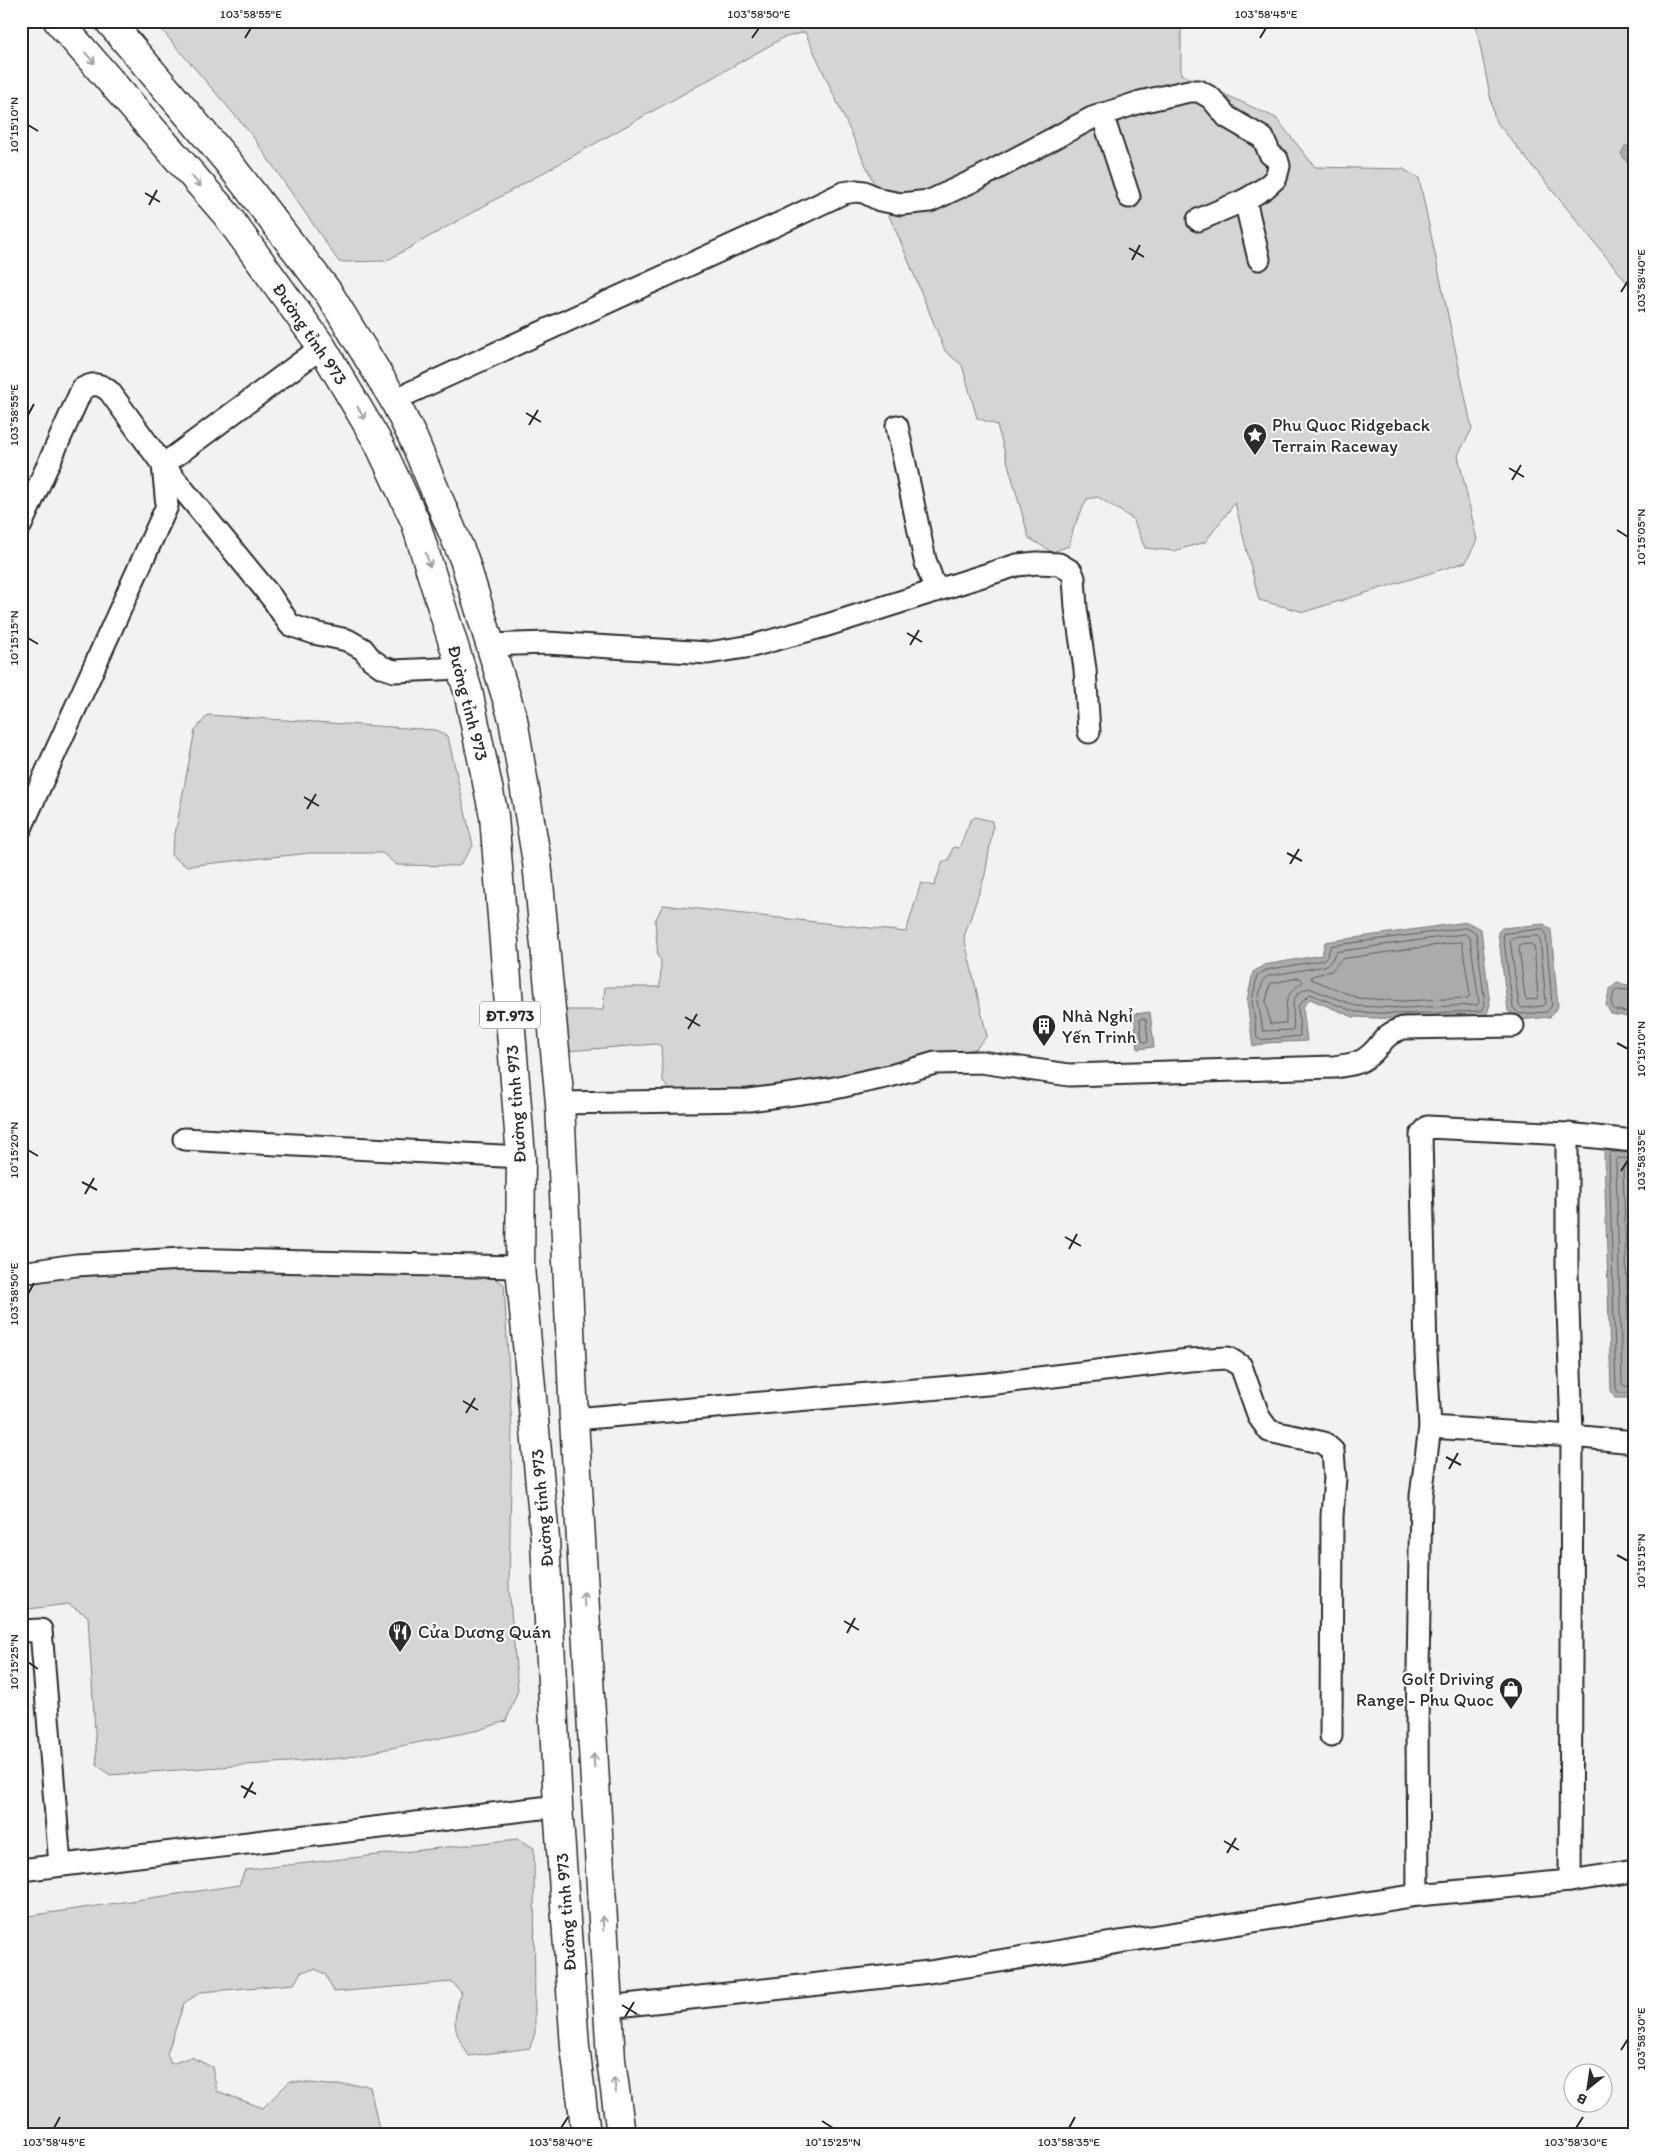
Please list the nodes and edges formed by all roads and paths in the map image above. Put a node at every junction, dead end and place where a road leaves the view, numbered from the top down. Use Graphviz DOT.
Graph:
graph roads {
  1 [pos="58,21"];
  2 [pos="110,21"];
  3 [pos="1102,114"];
  4 [pos="1129,197"];
  5 [pos="1245,200"];
  6 [pos="1198,220"];
  7 [pos="1259,259"];
  8 [pos="322,347"];
  9 [pos="394,400"];
  10 [pos="897,426"];
  11 [pos="163,465"];
  12 [pos="21,525"];
  13 [pos="936,591"];
  14 [pos="489,645"];
  15 [pos="461,668"];
  16 [pos="1089,732"];
  17 [pos="21,828"];
  18 [pos="1512,1026"];
  19 [pos="560,1103"];
  20 [pos="1567,1134"];
  21 [pos="184,1139"];
  22 [pos="1634,1141"];
  23 [pos="521,1157"];
  24 [pos="520,1267"];
  25 [pos="21,1273"];
  26 [pos="574,1419"];
  27 [pos="1430,1427"];
  28 [pos="1572,1436"];
  29 [pos="1634,1442"];
  30 [pos="21,1631"];
  31 [pos="1331,1736"];
  32 [pos="558,1806"];
  33 [pos="60,1865"];
  34 [pos="21,1870"];
  35 [pos="1634,1872"];
  36 [pos="1570,1880"];
  37 [pos="1418,1895"];
  38 [pos="608,2007"];
  39 [pos="586,2134"];
  40 [pos="621,2134"];
  1 -- 8 [label="main road, Đường tỉnh 973 / ĐT.973, one-way"];
  2 -- 9 [label="main road, Đường tỉnh 973 / ĐT.973"];
  3 -- 4 [label="street"];
  3 -- 5 [label="street"];
  3 -- 9 [label="street"];
  5 -- 6 [label="street"];
  5 -- 7 [label="street"];
  8 -- 11 [label="street"];
  8 -- 15 [label="main road, Đường tỉnh 973 / ĐT.973, one-way"];
  9 -- 14 [label="main road, Đường tỉnh 973 / ĐT.973"];
  10 -- 13 [label="street"];
  11 -- 12 [label="street"];
  11 -- 15 [label="street"];
  11 -- 17 [label="street"];
  13 -- 14 [label="street"];
  13 -- 16 [label="street"];
  14 -- 19 [label="main road, Đường tỉnh 973 / ĐT.973"];
  15 -- 23 [label="main road, Đường tỉnh 973 / ĐT.973"];
  18 -- 19 [label="street"];
  19 -- 26 [label="main road, Đường tỉnh 973 / ĐT.973"];
  20 -- 22 [label="street"];
  20 -- 27 [label="street"];
  20 -- 28 [label="street"];
  21 -- 23 [label="street"];
  23 -- 24 [label="main road, Đường tỉnh 973 / ĐT.973"];
  24 -- 25 [label="street"];
  24 -- 32 [label="main road, Đường tỉnh 973 / ĐT.973"];
  26 -- 31 [label="street"];
  38 -- 26 [label="main road, Đường tỉnh 973 / ĐT.973, one-way"];
  27 -- 28 [label="street"];
  27 -- 37 [label="street"];
  28 -- 29 [label="street"];
  28 -- 36 [label="street"];
  30 -- 33 [label="street"];
  32 -- 33 [label="street"];
  32 -- 39 [label="main road, Đường tỉnh 973 / ĐT.973"];
  33 -- 34 [label="street"];
  35 -- 36 [label="street"];
  36 -- 37 [label="street"];
  37 -- 38 [label="street"];
  40 -- 38 [label="main road, Đường tỉnh 973 / ĐT.973, one-way"];
}
